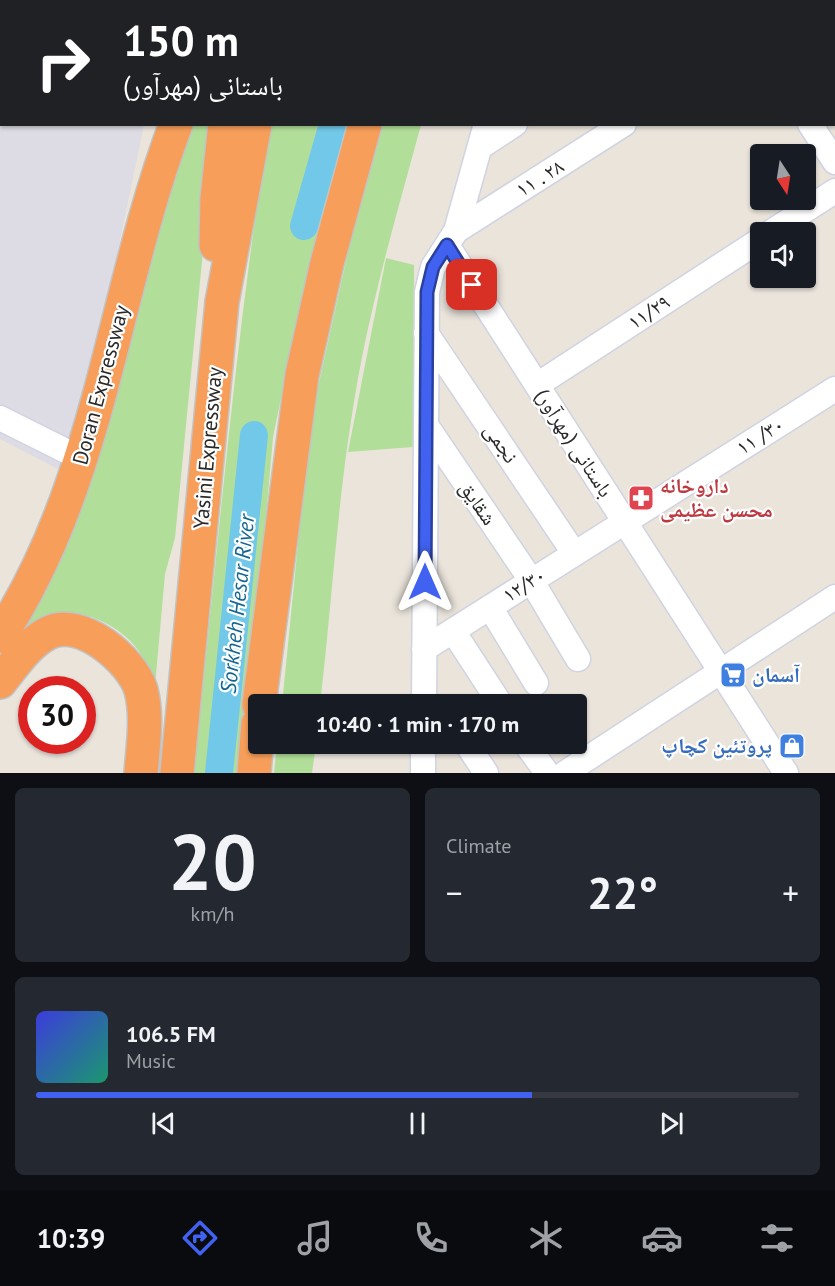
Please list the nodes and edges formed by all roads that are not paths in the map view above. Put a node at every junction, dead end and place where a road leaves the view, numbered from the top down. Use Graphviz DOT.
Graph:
graph roads {
  1 [pos="175,126"];
  2 [pos="225,126"];
  3 [pos="255,126"];
  4 [pos="364,126"];
  5 [pos="510,126"];
  6 [pos="621,126"];
  7 [pos="811,126"];
  8 [pos="483,136"];
  9 [pos="835,162"];
  10 [pos="835,191"];
  11 [pos="787,222"];
  12 [pos="451,238"];
  13 [pos="750,246"];
  14 [pos="222,302"];
  15 [pos="426,333"];
  16 [pos="537,384"];
  17 [pos="835,389"];
  18 [pos="0,418"];
  19 [pos="426,425"];
  20 [pos="82,459"];
  21 [pos="624,521"];
  22 [pos="574,553"];
  23 [pos="531,580"];
  24 [pos="835,597"];
  25 [pos="490,607"];
  26 [pos="453,631"];
  27 [pos="0,636"];
  28 [pos="424,649"];
  29 [pos="578,659"];
  30 [pos="721,671"];
  31 [pos="424,678"];
  32 [pos="0,682"];
  33 [pos="536,684"];
  34 [pos="260,694"];
  35 [pos="424,694"];
  36 [pos="434,694"];
  37 [pos="494,694"];
  38 [pos="256,754"];
  39 [pos="423,754"];
  40 [pos="474,754"];
  41 [pos="533,754"];
  42 [pos="141,773"];
  43 [pos="177,773"];
  44 [pos="254,773"];
  45 [pos="423,773"];
  46 [pos="486,773"];
  47 [pos="547,773"];
  48 [pos="565,773"];
  49 [pos="786,773"];
  1 -- 20 [label="highway, Doran Expressway"];
  2 -- 14 [label="highway"];
  3 -- 14 [label="highway, Yasini Expressway"];
  4 -- 34 [label="highway"];
  5 -- 8 [label="street"];
  6 -- 12 [label="street, ۱۱ . ۲۸"];
  7 -- 9 [label="street"];
  8 -- 12 [label="street"];
  10 -- 11 [label="street"];
  12 -- 15 [label="street"];
  12 -- 16 [label="street, باستانی (مهرآور)"];
  13 -- 16 [label="street, ۱۱/۲۹"];
  14 -- 43 [label="highway, Yasini Expressway"];
  15 -- 19 [label="street"];
  15 -- 22 [label="street, نجمی"];
  16 -- 21 [label="street, باستانی (مهرآور)"];
  17 -- 21 [label="street, ۱۱ /۳۰"];
  18 -- 20 [label="street"];
  19 -- 23 [label="street, شقایق"];
  19 -- 28 [label="street"];
  20 -- 27 [label="highway, Doran Expressway"];
  21 -- 22 [label="street, ۱۲/۳۰"];
  21 -- 30 [label="street, باستانی (مهرآور)"];
  22 -- 23 [label="street, ۱۲/۳۰"];
  23 -- 25 [label="street, ۱۲/۳۰"];
  23 -- 29 [label="street, شقایق"];
  24 -- 30 [label="street"];
  25 -- 26 [label="street, ۱۲/۳۰"];
  25 -- 33 [label="street"];
  26 -- 28 [label="street, ۱۲/۳۰"];
  26 -- 37 [label="street"];
  28 -- 31 [label="street"];
  30 -- 48 [label="street"];
  30 -- 49 [label="street, باستانی (مهرآور)"];
  31 -- 35 [label="street"];
  31 -- 36 [label="street"];
  32 -- 42 [label="highway"];
  38 -- 44 [label="highway"];
  39 -- 45 [label="street"];
  40 -- 46 [label="street"];
  41 -- 47 [label="street"];
}
